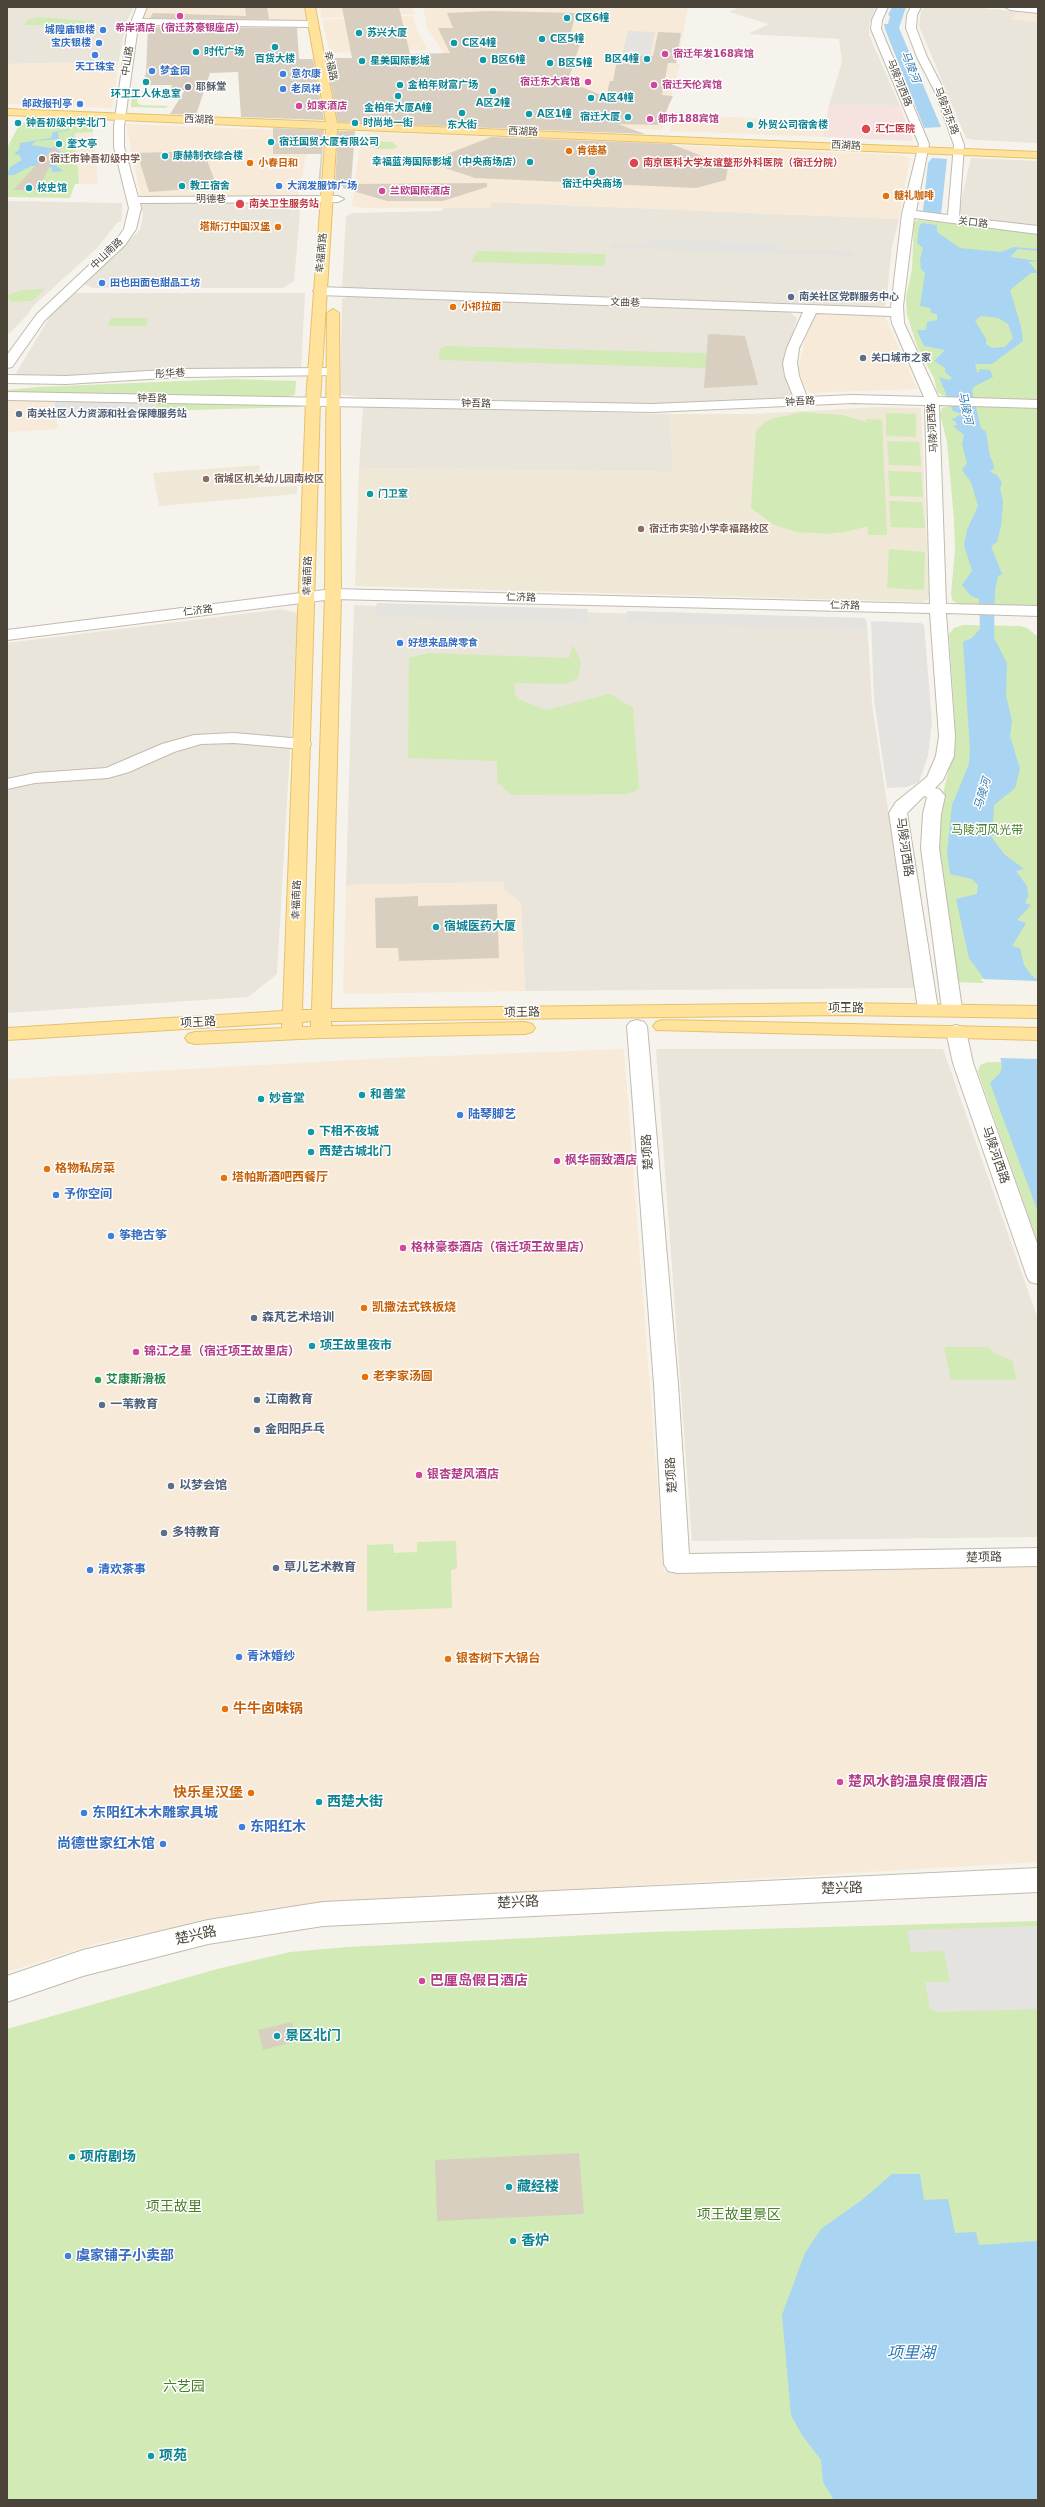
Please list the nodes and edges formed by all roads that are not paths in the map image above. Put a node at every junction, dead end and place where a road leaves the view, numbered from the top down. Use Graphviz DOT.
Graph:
graph roads {
  1 [pos="142,7"];
  2 [pos="310,7"];
  3 [pos="318,7"];
  4 [pos="883,7"];
  5 [pos="916,7"];
  6 [pos="1010,7"];
  7 [pos="1038,10"];
  8 [pos="135,22"];
  9 [pos="313,24"];
  10 [pos="7,108"];
  11 [pos="7,112"];
  12 [pos="121,115"];
  13 [pos="339,117"];
  14 [pos="283,121"];
  15 [pos="952,126"];
  16 [pos="919,129"];
  17 [pos="332,145"];
  18 [pos="923,147"];
  19 [pos="959,148"];
  20 [pos="1038,148"];
  21 [pos="1038,155"];
  22 [pos="332,199"];
  23 [pos="133,200"];
  24 [pos="908,214"];
  25 [pos="953,221"];
  26 [pos="1038,230"];
  27 [pos="326,292"];
  28 [pos="811,309"];
  29 [pos="897,312"];
  30 [pos="7,364"];
  31 [pos="316,372"];
  32 [pos="332,372"];
  33 [pos="7,379"];
  34 [pos="7,396"];
  35 [pos="313,401"];
  36 [pos="332,401"];
  37 [pos="938,401"];
  38 [pos="802,402"];
  39 [pos="1038,404"];
  40 [pos="332,594"];
  41 [pos="308,597"];
  42 [pos="938,609"];
  43 [pos="1038,611"];
  44 [pos="7,635"];
  45 [pos="303,744"];
  46 [pos="7,784"];
  47 [pos="923,791"];
  48 [pos="928,1009"];
  49 [pos="952,1009"];
  50 [pos="1038,1012"];
  51 [pos="321,1024"];
  52 [pos="293,1025"];
  53 [pos="637,1026"];
  54 [pos="956,1031"];
  55 [pos="7,1034"];
  56 [pos="1038,1034"];
  57 [pos="7,1048"];
  58 [pos="1038,1277"];
  59 [pos="1038,1557"];
  60 [pos="1038,1880"];
  61 [pos="7,1989"];
  1 -- 8 [label="street, 中山路"];
  2 -- 9 [label="main road, 幸福路"];
  3 -- 13 [label="main road, 幸福路"];
  4 -- 16 [label="street, 马陵河西路"];
  5 -- 15 [label="street, 马陵河东路"];
  6 -- 7 [label="street"];
  8 -- 9 [label="street"];
  8 -- 12 [label="street, 中山路"];
  9 -- 13 [label="main road, 幸福路"];
  10 -- 12 [label="main road, 西湖路"];
  11 -- 12 [label="main road, 西湖路"];
  12 -- 14 [label="main road, 西湖路"];
  12 -- 23 [label="street, 中山南路"];
  13 -- 14 [label="main road, 西湖路"];
  13 -- 14 [label="main road"];
  13 -- 17 [label="main road, 幸福南路"];
  13 -- 18 [label="main road, 西湖路"];
  13 -- 22 [label="main road, 幸福南路"];
  14 -- 17 [label="main road"];
  15 -- 16 [label="street"];
  15 -- 19 [label="street, 马陵河东路"];
  16 -- 18 [label="street, 马陵河西路"];
  17 -- 22 [label="main road, 幸福南路"];
  18 -- 19 [label="main road, 西湖路"];
  18 -- 24 [label="street, 马陵河西路"];
  19 -- 20 [label="main road, 西湖路"];
  19 -- 21 [label="main road, 西湖路"];
  19 -- 25 [label="street, 马陵河东路"];
  22 -- 23 [label="street, 明德巷"];
  22 -- 27 [label="main road, 幸福南路"];
  23 -- 30 [label="street, 中山南路"];
  24 -- 25 [label="street, 关口路"];
  24 -- 29 [label="street, 马陵河西路"];
  25 -- 26 [label="street, 关口路"];
  27 -- 28 [label="street, 文曲巷"];
  27 -- 31 [label="main road, 幸福南路"];
  27 -- 32 [label="main road, 幸福南路"];
  28 -- 29 [label="street, 文曲巷"];
  28 -- 38 [label="street"];
  29 -- 37 [label="street, 马陵河西路"];
  31 -- 32 [label="street, 彤华巷"];
  31 -- 33 [label="street, 彤华巷"];
  31 -- 35 [label="main road, 幸福南路"];
  32 -- 36 [label="main road, 幸福南路"];
  34 -- 35 [label="street, 钟吾路"];
  35 -- 36 [label="street, 钟吾路"];
  35 -- 41 [label="main road, 幸福南路"];
  36 -- 38 [label="street, 钟吾路"];
  36 -- 40 [label="main road, 幸福南路"];
  37 -- 38 [label="street, 钟吾路"];
  37 -- 39 [label="street, 钟吾路"];
  37 -- 42 [label="street, 马陵河西路"];
  40 -- 41 [label="street, 仁济路"];
  40 -- 42 [label="street, 仁济路"];
  40 -- 51 [label="main road, 幸福南路"];
  41 -- 44 [label="street, 仁济路"];
  41 -- 45 [label="main road, 幸福南路"];
  42 -- 43 [label="street, 仁济路"];
  42 -- 47 [label="street, 马陵河西路"];
  45 -- 46 [label="street"];
  45 -- 52 [label="main road, 幸福南路"];
  47 -- 48 [label="street, 马陵河西路"];
  47 -- 49 [label="street, 马陵河西路"];
  48 -- 49 [label="main road, 项王路"];
  48 -- 51 [label="main road, 项王路"];
  49 -- 50 [label="main road, 项王路"];
  51 -- 52 [label="main road, 项王路"];
  51 -- 53 [label="main road, 项王路"];
  52 -- 55 [label="main road, 项王路"];
  52 -- 57 [label="main road, 项王路"];
  53 -- 54 [label="main road, 项王路"];
  53 -- 59 [label="street, 楚项路"];
  54 -- 56 [label="main road, 项王路"];
  54 -- 58 [label="street, 马陵河西路"];
  60 -- 61 [label="street, 楚兴路"];
}
